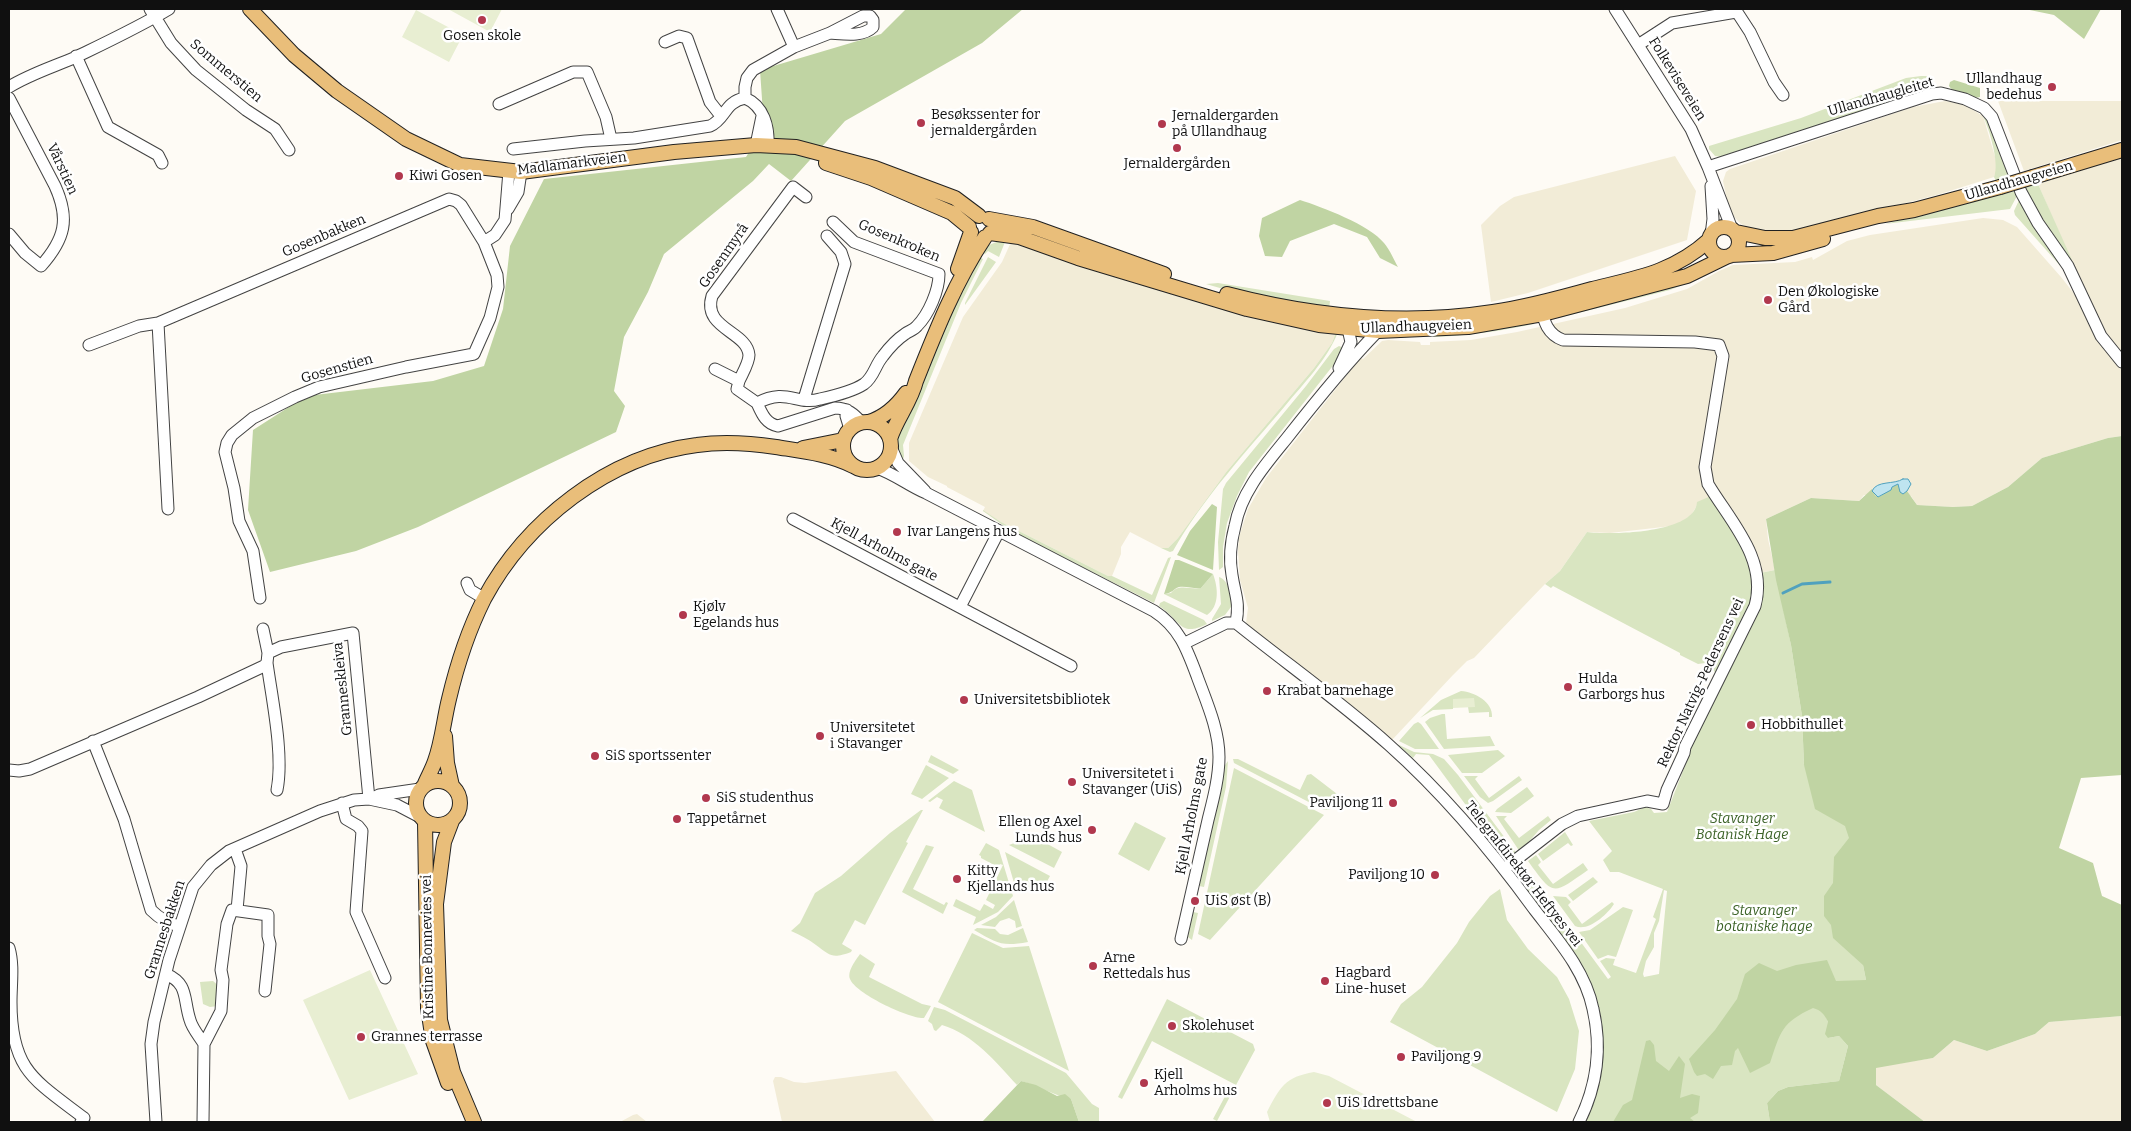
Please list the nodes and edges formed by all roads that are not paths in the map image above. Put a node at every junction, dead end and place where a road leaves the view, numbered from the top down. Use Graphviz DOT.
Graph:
graph roads {
  1 [pos="169,9"];
  2 [pos="250,9"];
  3 [pos="777,9"];
  4 [pos="1615,9"];
  5 [pos="1736,10"];
  6 [pos="153,13"];
  7 [pos="830,33"];
  8 [pos="664,42"];
  9 [pos="1638,45"];
  10 [pos="794,47"];
  11 [pos="76,56"];
  12 [pos="9,87"];
  13 [pos="1783,95"];
  14 [pos="9,98"];
  15 [pos="745,98"];
  16 [pos="499,104"];
  17 [pos="721,116"];
  18 [pos="612,139"];
  19 [pos="762,145"];
  20 [pos="289,150"];
  21 [pos="513,150"];
  22 [pos="2122,150"];
  23 [pos="162,163"];
  24 [pos="1708,167"];
  25 [pos="515,172"];
  26 [pos="806,197"];
  27 [pos="1914,210"];
  28 [pos="833,222"];
  29 [pos="986,226"];
  30 [pos="970,230"];
  31 [pos="1734,231"];
  32 [pos="9,234"];
  33 [pos="827,236"];
  34 [pos="1710,238"];
  35 [pos="484,242"];
  36 [pos="1729,256"];
  37 [pos="947,305"];
  38 [pos="1541,308"];
  39 [pos="158,323"];
  40 [pos="1348,329"];
  41 [pos="1378,330"];
  42 [pos="89,345"];
  43 [pos="2122,362"];
  44 [pos="715,369"];
  45 [pos="1334,379"];
  46 [pos="739,381"];
  47 [pos="916,381"];
  48 [pos="804,399"];
  49 [pos="757,404"];
  50 [pos="856,429"];
  51 [pos="890,443"];
  52 [pos="793,449"];
  53 [pos="852,466"];
  54 [pos="877,468"];
  55 [pos="926,493"];
  56 [pos="168,509"];
  57 [pos="793,519"];
  58 [pos="999,531"];
  59 [pos="467,583"];
  60 [pos="260,598"];
  61 [pos="485,599"];
  62 [pos="960,607"];
  63 [pos="1236,623"];
  64 [pos="263,629"];
  65 [pos="1185,642"];
  66 [pos="267,658"];
  67 [pos="1071,666"];
  68 [pos="444,723"];
  69 [pos="94,742"];
  70 [pos="9,770"];
  71 [pos="452,786"];
  72 [pos="422,787"];
  73 [pos="277,790"];
  74 [pos="369,799"];
  75 [pos="342,803"];
  76 [pos="422,819"];
  77 [pos="452,821"];
  78 [pos="235,849"];
  79 [pos="1504,869"];
  80 [pos="237,910"];
  81 [pos="180,926"];
  82 [pos="1181,939"];
  83 [pos="9,948"];
  84 [pos="166,974"];
  85 [pos="385,978"];
  86 [pos="265,991"];
  87 [pos="204,1044"];
  88 [pos="84,1121"];
  89 [pos="156,1122"];
  90 [pos="203,1122"];
  91 [pos="469,1122"];
  92 [pos="474,1122"];
  93 [pos="1579,1122"];
  1 -- 6 [label="street"];
  2 -- 25 [label="main road, Madlamarkveien"];
  3 -- 10 [label="street"];
  4 -- 9 [label="street, Folkeviseveien"];
  5 -- 9 [label="street"];
  5 -- 13 [label="street"];
  6 -- 11 [label="street"];
  6 -- 20 [label="street, Sommerstien"];
  7 -- 10 [label="street"];
  8 -- 17 [label="street"];
  9 -- 24 [label="street, Folkeviseveien"];
  10 -- 15 [label="street"];
  11 -- 12 [label="street"];
  11 -- 23 [label="street"];
  14 -- 32 [label="street, Vårstien"];
  15 -- 17 [label="street"];
  15 -- 19 [label="street"];
  16 -- 18 [label="street"];
  17 -- 18 [label="street"];
  18 -- 21 [label="street"];
  19 -- 25 [label="main road, Madlamarkveien"];
  19 -- 29 [label="main road, Madlamarkveien"];
  19 -- 30 [label="main road, Madlamarkveien"];
  22 -- 27 [label="main road, Ullandhaugveien, bridge"];
  24 -- 31 [label="street, Folkeviseveien"];
  24 -- 34 [label="street, Folkeviseveien"];
  24 -- 43 [label="street, Ullandhaugleitet"];
  25 -- 35 [label="street"];
  26 -- 46 [label="street, Gosenmyrå"];
  27 -- 31 [label="main road, Ullandhaugveien"];
  27 -- 36 [label="main road, Ullandhaugveien"];
  28 -- 48 [label="street, Gosenkroken"];
  29 -- 30 [label="main road, Madlamarkveien"];
  29 -- 30 [label="main road"];
  29 -- 37 [label="main road"];
  29 -- 38 [label="main road, Ullandhaugveien"];
  29 -- 40 [label="main road, Ullandhaugveien"];
  30 -- 37 [label="main road"];
  31 -- 34 [label="main road"];
  31 -- 36 [label="main road"];
  33 -- 48 [label="street"];
  34 -- 36 [label="main road"];
  34 -- 38 [label="main road, Ullandhaugveien"];
  35 -- 39 [label="street, Gosenbakken"];
  35 -- 60 [label="street, Gosenstien"];
  36 -- 38 [label="main road, Ullandhaugveien"];
  37 -- 47 [label="main road"];
  38 -- 41 [label="main road, Ullandhaugveien"];
  38 -- 79 [label="street, Rektor Natvig-Pedersens vei"];
  39 -- 42 [label="street, Gosenbakken"];
  39 -- 56 [label="street"];
  40 -- 41 [label="main road, Ullandhaugveien"];
  40 -- 45 [label="street"];
  41 -- 45 [label="street"];
  44 -- 46 [label="street"];
  45 -- 63 [label="street"];
  46 -- 49 [label="street"];
  47 -- 50 [label="main road"];
  47 -- 51 [label="main road"];
  48 -- 49 [label="street, Gosenkroken"];
  49 -- 50 [label="street"];
  50 -- 51 [label="main road"];
  50 -- 52 [label="main road"];
  50 -- 53 [label="main road"];
  51 -- 54 [label="main road"];
  51 -- 55 [label="street"];
  52 -- 53 [label="main road"];
  52 -- 61 [label="main road"];
  53 -- 54 [label="main road"];
  54 -- 55 [label="street, Kjell Arholms gate"];
  55 -- 58 [label="street, Kjell Arholms gate"];
  57 -- 62 [label="street, Kjell Arholms gate"];
  58 -- 62 [label="street"];
  58 -- 65 [label="street, Kjell Arholms gate"];
  59 -- 61 [label="street"];
  61 -- 68 [label="main road"];
  62 -- 67 [label="street, Kjell Arholms gate"];
  63 -- 65 [label="street"];
  63 -- 79 [label="street, Telegrafdirektør Heftyes vei"];
  64 -- 66 [label="street"];
  65 -- 82 [label="street, Kjell Arholms gate"];
  66 -- 69 [label="street, Granneskleiva"];
  66 -- 73 [label="street"];
  66 -- 74 [label="street, Granneskleiva"];
  68 -- 71 [label="main road"];
  68 -- 72 [label="main road"];
  69 -- 70 [label="street, Granneskleiva"];
  69 -- 81 [label="street"];
  71 -- 72 [label="main road"];
  71 -- 77 [label="main road"];
  72 -- 74 [label="street, Grannesbakken"];
  72 -- 76 [label="main road"];
  74 -- 75 [label="street, Grannesbakken"];
  74 -- 76 [label="street, Grannesbakken"];
  75 -- 78 [label="street, Grannesbakken"];
  75 -- 85 [label="street"];
  76 -- 77 [label="main road"];
  76 -- 91 [label="main road, Kristine Bonnevies vei"];
  77 -- 92 [label="main road, Kristine Bonnevies vei"];
  78 -- 80 [label="street"];
  78 -- 81 [label="street, Grannesbakken"];
  79 -- 93 [label="street, Telegrafdirektør Heftyes vei"];
  80 -- 86 [label="street"];
  80 -- 87 [label="street"];
  81 -- 84 [label="street, Grannesbakken"];
  83 -- 88 [label="street"];
  84 -- 87 [label="street"];
  84 -- 89 [label="street, Grannesbakken"];
  87 -- 90 [label="street"];
}
